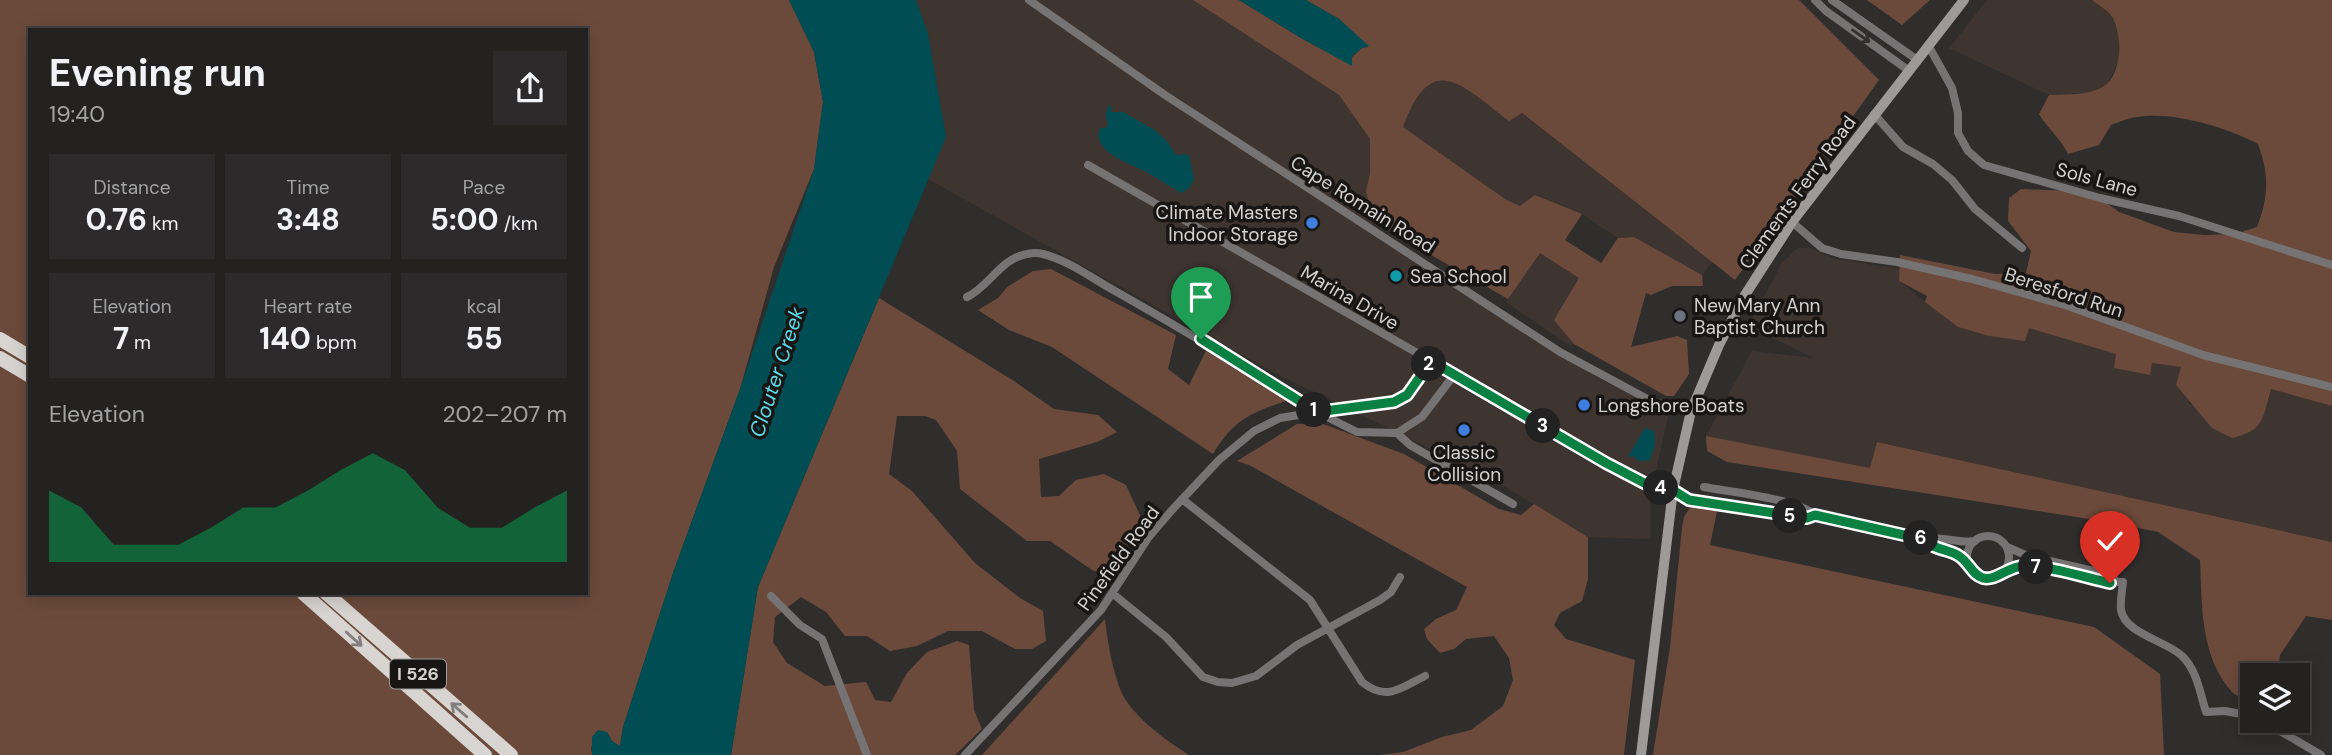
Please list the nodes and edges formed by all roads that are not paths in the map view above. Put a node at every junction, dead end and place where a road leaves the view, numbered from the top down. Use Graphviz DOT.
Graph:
graph roads {
  1 [pos="1029,0"];
  2 [pos="1815,0"];
  3 [pos="1832,0"];
  4 [pos="1964,0"];
  5 [pos="1928,45"];
  6 [pos="1916,59"];
  7 [pos="1908,70"];
  8 [pos="1874,114"];
  9 [pos="1088,165"];
  10 [pos="1792,222"];
  11 [pos="2022,248"];
  12 [pos="2332,265"];
  13 [pos="967,297"];
  14 [pos="0,340"];
  15 [pos="28,356"];
  16 [pos="0,358"];
  17 [pos="1431,361"];
  18 [pos="28,375"];
  19 [pos="1454,375"];
  20 [pos="2332,387"];
  21 [pos="1691,411"];
  22 [pos="1317,412"];
  23 [pos="1397,433"];
  24 [pos="1704,488"];
  25 [pos="1673,490"];
  26 [pos="1182,499"];
  27 [pos="1513,504"];
  28 [pos="1815,515"];
  29 [pos="1926,540"];
  30 [pos="1975,541"];
  31 [pos="2007,547"];
  32 [pos="1968,564"];
  33 [pos="2005,570"];
  34 [pos="1400,577"];
  35 [pos="2117,582"];
  36 [pos="1112,593"];
  37 [pos="305,595"];
  38 [pos="328,595"];
  39 [pos="771,596"];
  40 [pos="1327,627"];
  41 [pos="1425,676"];
  42 [pos="2240,714"];
  43 [pos="2283,733"];
  44 [pos="485,755"];
  45 [pos="511,755"];
  46 [pos="867,755"];
  47 [pos="965,755"];
  48 [pos="1641,755"];
  49 [pos="2321,755"];
  1 -- 21 [label="street, Cape Romain Road"];
  2 -- 7 [label="street, one-way"];
  3 -- 6 [label="street"];
  4 -- 5 [label="main road, Clements Ferry Road"];
  5 -- 6 [label="main road, Clements Ferry Road"];
  5 -- 12 [label="street, Sols Lane"];
  6 -- 7 [label="main road, Clements Ferry Road"];
  7 -- 8 [label="main road, Clements Ferry Road"];
  8 -- 10 [label="main road, Clements Ferry Road"];
  8 -- 11 [label="street"];
  9 -- 17 [label="street, Marina Drive"];
  10 -- 20 [label="street, Beresford Run"];
  10 -- 21 [label="main road, Clements Ferry Road"];
  13 -- 22 [label="street"];
  14 -- 15 [label="highway"];
  16 -- 18 [label="highway"];
  17 -- 19 [label="street, Marina Drive"];
  17 -- 22 [label="street, Pinefield Road"];
  19 -- 23 [label="street"];
  19 -- 25 [label="street, Marina Drive"];
  21 -- 25 [label="main road, Clements Ferry Road"];
  22 -- 23 [label="street"];
  22 -- 26 [label="street, Pinefield Road"];
  23 -- 27 [label="street"];
  24 -- 28 [label="street"];
  25 -- 28 [label="street, Marina Drive"];
  25 -- 48 [label="main road, Clements Ferry Road"];
  26 -- 36 [label="street, Pinefield Road"];
  26 -- 40 [label="street"];
  28 -- 29 [label="street"];
  29 -- 30 [label="street"];
  29 -- 32 [label="street"];
  30 -- 31 [label="street"];
  30 -- 32 [label="street"];
  31 -- 33 [label="street"];
  31 -- 35 [label="street"];
  32 -- 33 [label="street"];
  33 -- 35 [label="street"];
  34 -- 40 [label="street"];
  35 -- 42 [label="street"];
  36 -- 40 [label="street"];
  36 -- 47 [label="street, Pinefield Road"];
  37 -- 44 [label="highway, I 526, one-way"];
  45 -- 38 [label="highway, I 526, one-way"];
  39 -- 46 [label="street"];
  40 -- 41 [label="street"];
  43 -- 49 [label="street"];
}
